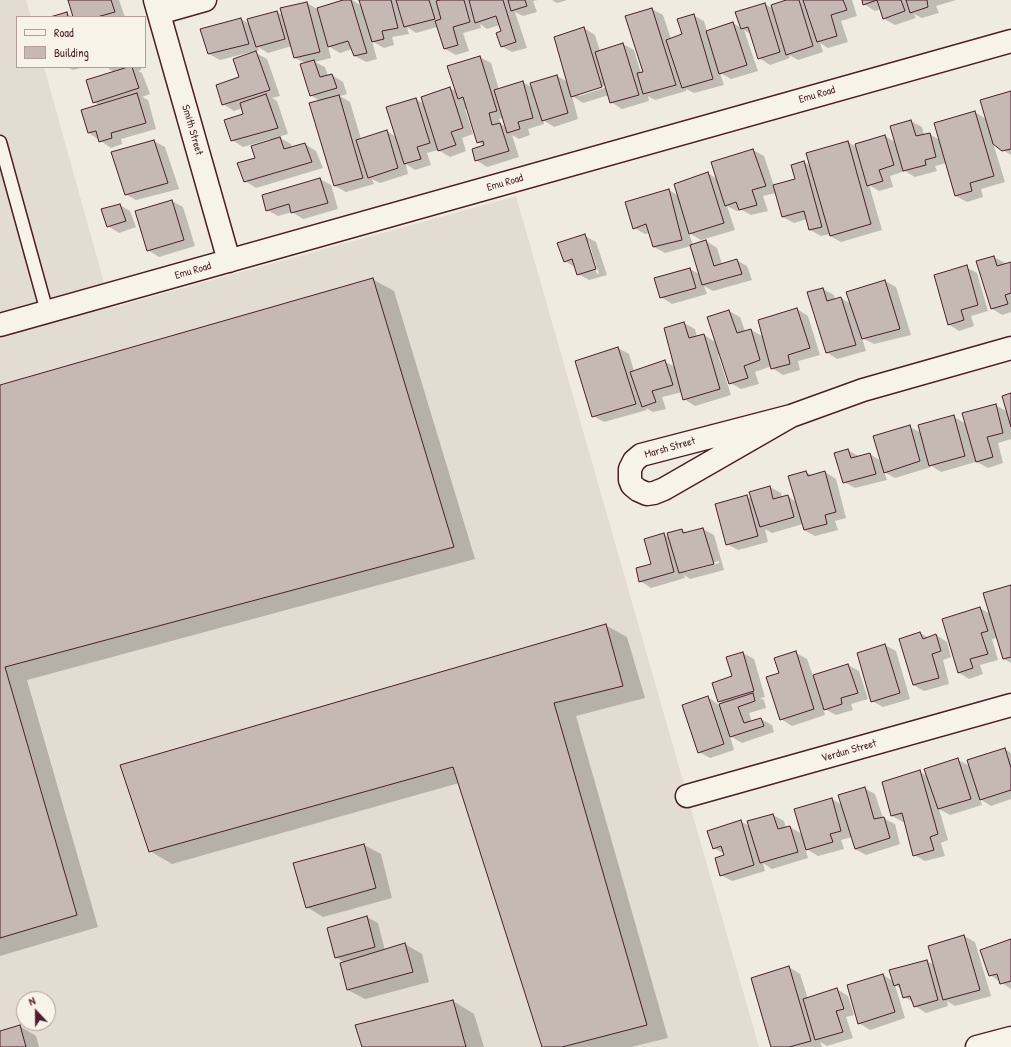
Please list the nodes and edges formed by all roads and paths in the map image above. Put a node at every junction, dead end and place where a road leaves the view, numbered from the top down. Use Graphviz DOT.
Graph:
graph roads {
  1 [pos="205,0"];
  2 [pos="157,6"];
  3 [pos="1011,41"];
  4 [pos="0,142"];
  5 [pos="229,261"];
  6 [pos="46,312"];
  7 [pos="0,325"];
  8 [pos="1011,348"];
  9 [pos="791,416"];
  10 [pos="1011,705"];
  11 [pos="687,796"];
  12 [pos="1011,1038"];
  13 [pos="977,1047"];
  1 -- 2 [label="street"];
  2 -- 5 [label="street, Smith Street"];
  3 -- 5 [label="street, Emu Road"];
  4 -- 6 [label="lane"];
  5 -- 6 [label="street, Emu Road"];
  6 -- 7 [label="street, Emu Road"];
  8 -- 9 [label="street, Marsh Street"];
  9 -- 9 [label="street, Marsh Street"];
  10 -- 11 [label="street, Verdun Street"];
  12 -- 13 [label="street"];
}
